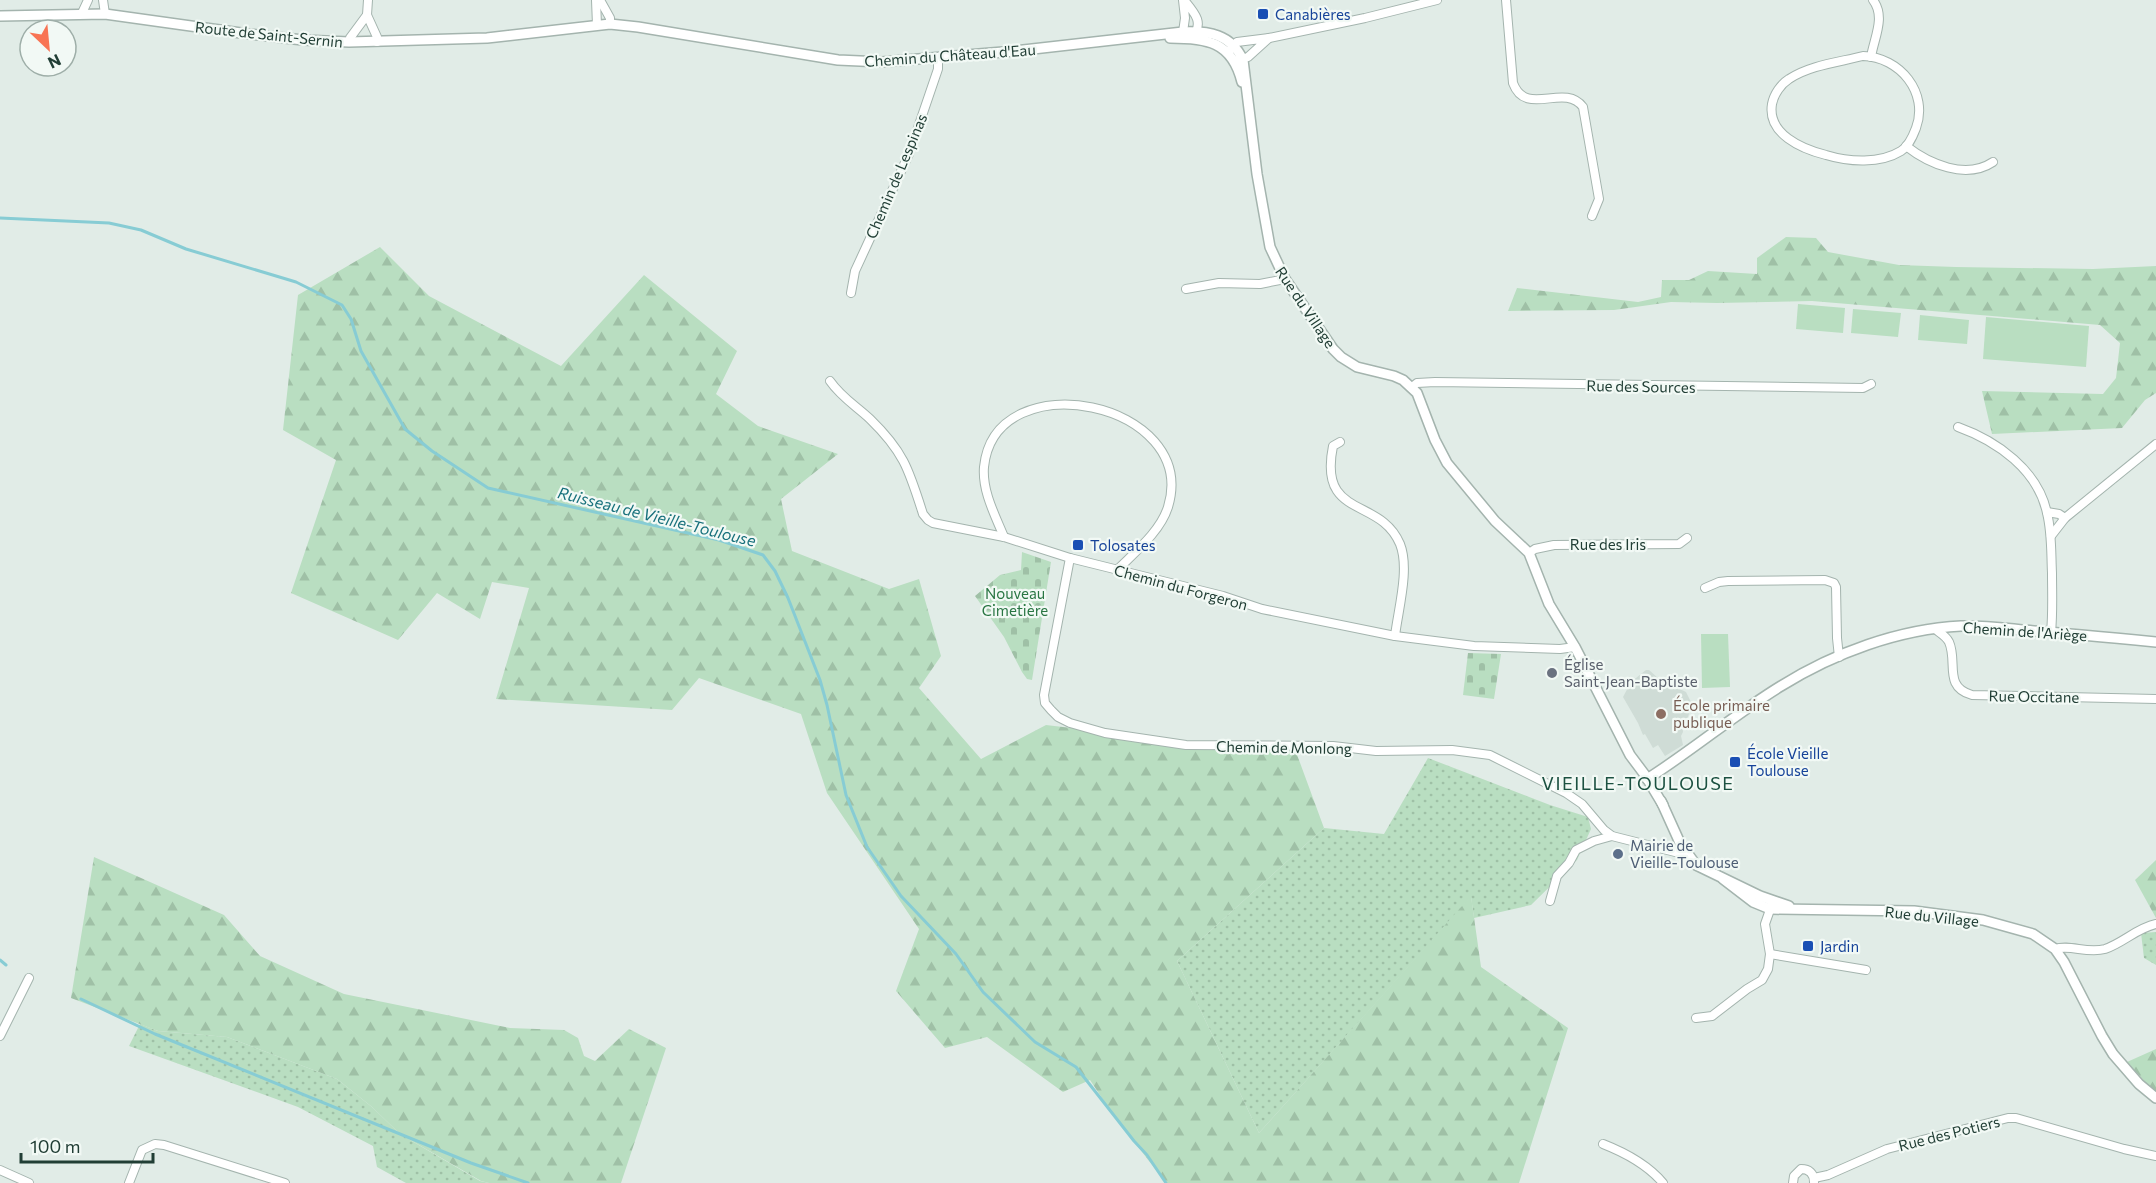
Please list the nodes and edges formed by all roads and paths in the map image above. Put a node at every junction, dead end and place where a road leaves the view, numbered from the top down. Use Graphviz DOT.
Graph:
graph roads {
  1 [pos="88,0"];
  2 [pos="103,0"];
  3 [pos="368,0"];
  4 [pos="598,0"];
  5 [pos="1184,0"];
  6 [pos="1437,0"];
  7 [pos="1506,0"];
  8 [pos="1873,0"];
  9 [pos="82,13"];
  10 [pos="105,14"];
  11 [pos="367,15"];
  12 [pos="0,16"];
  13 [pos="610,24"];
  14 [pos="597,25"];
  15 [pos="1190,34"];
  16 [pos="1269,38"];
  17 [pos="350,42"];
  18 [pos="377,42"];
  19 [pos="1235,55"];
  20 [pos="1871,57"];
  21 [pos="938,58"];
  22 [pos="1906,146"];
  23 [pos="1993,162"];
  24 [pos="1592,216"];
  25 [pos="1285,279"];
  26 [pos="1186,289"];
  27 [pos="851,293"];
  28 [pos="830,381"];
  29 [pos="1871,384"];
  30 [pos="1412,387"];
  31 [pos="1958,427"];
  32 [pos="1340,442"];
  33 [pos="2156,444"];
  34 [pos="2047,512"];
  35 [pos="2065,518"];
  36 [pos="1004,537"];
  37 [pos="2051,537"];
  38 [pos="1687,538"];
  39 [pos="1531,552"];
  40 [pos="1070,558"];
  41 [pos="1117,570"];
  42 [pos="1705,588"];
  43 [pos="1960,626"];
  44 [pos="1935,629"];
  45 [pos="2051,632"];
  46 [pos="1395,636"];
  47 [pos="2156,642"];
  48 [pos="1950,644"];
  49 [pos="1575,647"];
  50 [pos="1839,657"];
  51 [pos="2156,699"];
  52 [pos="1649,778"];
  53 [pos="1612,836"];
  54 [pos="1687,855"];
  55 [pos="1550,901"];
  56 [pos="1772,905"];
  57 [pos="2156,924"];
  58 [pos="2055,949"];
  59 [pos="1770,954"];
  60 [pos="1866,970"];
  61 [pos="29,978"];
  62 [pos="1696,1018"];
  63 [pos="0,1036"];
  64 [pos="2156,1098"];
  65 [pos="1602,1144"];
  66 [pos="2156,1156"];
  67 [pos="0,1170"];
  68 [pos="1814,1181"];
  69 [pos="28,1183"];
  70 [pos="129,1183"];
  71 [pos="285,1183"];
  72 [pos="1663,1183"];
  73 [pos="1793,1183"];
  1 -- 9 [label="street"];
  2 -- 10 [label="street"];
  3 -- 11 [label="street"];
  4 -- 13 [label="street"];
  4 -- 14 [label="street"];
  5 -- 15 [label="street"];
  5 -- 15 [label="street"];
  6 -- 16 [label="street"];
  7 -- 24 [label="street"];
  8 -- 20 [label="street"];
  9 -- 10 [label="street, Route de Saint-Sernin"];
  9 -- 12 [label="street, Route de Saint-Sernin"];
  10 -- 17 [label="street, Route de Saint-Sernin"];
  11 -- 17 [label="street"];
  11 -- 18 [label="street"];
  13 -- 14 [label="street, Route de Saint-Sernin"];
  13 -- 21 [label="street, Chemin du Château d'Eau"];
  14 -- 18 [label="street, Route de Saint-Sernin"];
  15 -- 19 [label="street, Chemin du Château d'Eau"];
  15 -- 21 [label="street, Chemin du Château d'Eau"];
  16 -- 19 [label="street"];
  16 -- 19 [label="street"];
  17 -- 18 [label="street, Route de Saint-Sernin"];
  19 -- 25 [label="street, Rue du Village"];
  20 -- 22 [label="street"];
  20 -- 22 [label="street"];
  21 -- 27 [label="street, Chemin de Lespinas"];
  22 -- 23 [label="street"];
  25 -- 26 [label="street"];
  25 -- 30 [label="street, Rue du Village"];
  28 -- 36 [label="street, Chemin du Forgeron"];
  29 -- 30 [label="street, Rue des Sources"];
  30 -- 39 [label="street, Rue du Village"];
  31 -- 34 [label="street"];
  32 -- 46 [label="street"];
  33 -- 35 [label="street"];
  34 -- 35 [label="street"];
  34 -- 37 [label="street"];
  35 -- 37 [label="street"];
  36 -- 40 [label="street, Chemin du Forgeron"];
  36 -- 41 [label="street"];
  37 -- 45 [label="street"];
  38 -- 39 [label="street, Rue des Iris"];
  39 -- 49 [label="street, Rue du Village"];
  40 -- 41 [label="street, Chemin du Forgeron"];
  40 -- 53 [label="street, Chemin de Monlong"];
  41 -- 46 [label="street, Chemin du Forgeron"];
  42 -- 50 [label="street"];
  43 -- 44 [label="street, Chemin de l'Ariège"];
  43 -- 45 [label="street, Chemin de l'Ariège"];
  43 -- 48 [label="street"];
  44 -- 48 [label="street"];
  44 -- 50 [label="street, Chemin de l'Ariège"];
  45 -- 47 [label="street, Chemin de l'Ariège"];
  46 -- 49 [label="street, Chemin du Forgeron"];
  48 -- 51 [label="street, Rue Occitane"];
  49 -- 52 [label="street, Rue du Village"];
  50 -- 52 [label="street, Chemin de l'Ariège"];
  52 -- 54 [label="street, Rue du Village"];
  53 -- 54 [label="street"];
  53 -- 55 [label="street"];
  54 -- 56 [label="street, Rue du Village"];
  56 -- 58 [label="street, Rue du Village"];
  56 -- 59 [label="street"];
  57 -- 58 [label="street"];
  58 -- 64 [label="street"];
  59 -- 60 [label="street"];
  59 -- 62 [label="street"];
  61 -- 63 [label="street"];
  65 -- 72 [label="street"];
  66 -- 68 [label="street, Rue des Potiers"];
  67 -- 69 [label="street"];
  68 -- 73 [label="street, Rue des Potiers"];
  70 -- 71 [label="street"];
}
